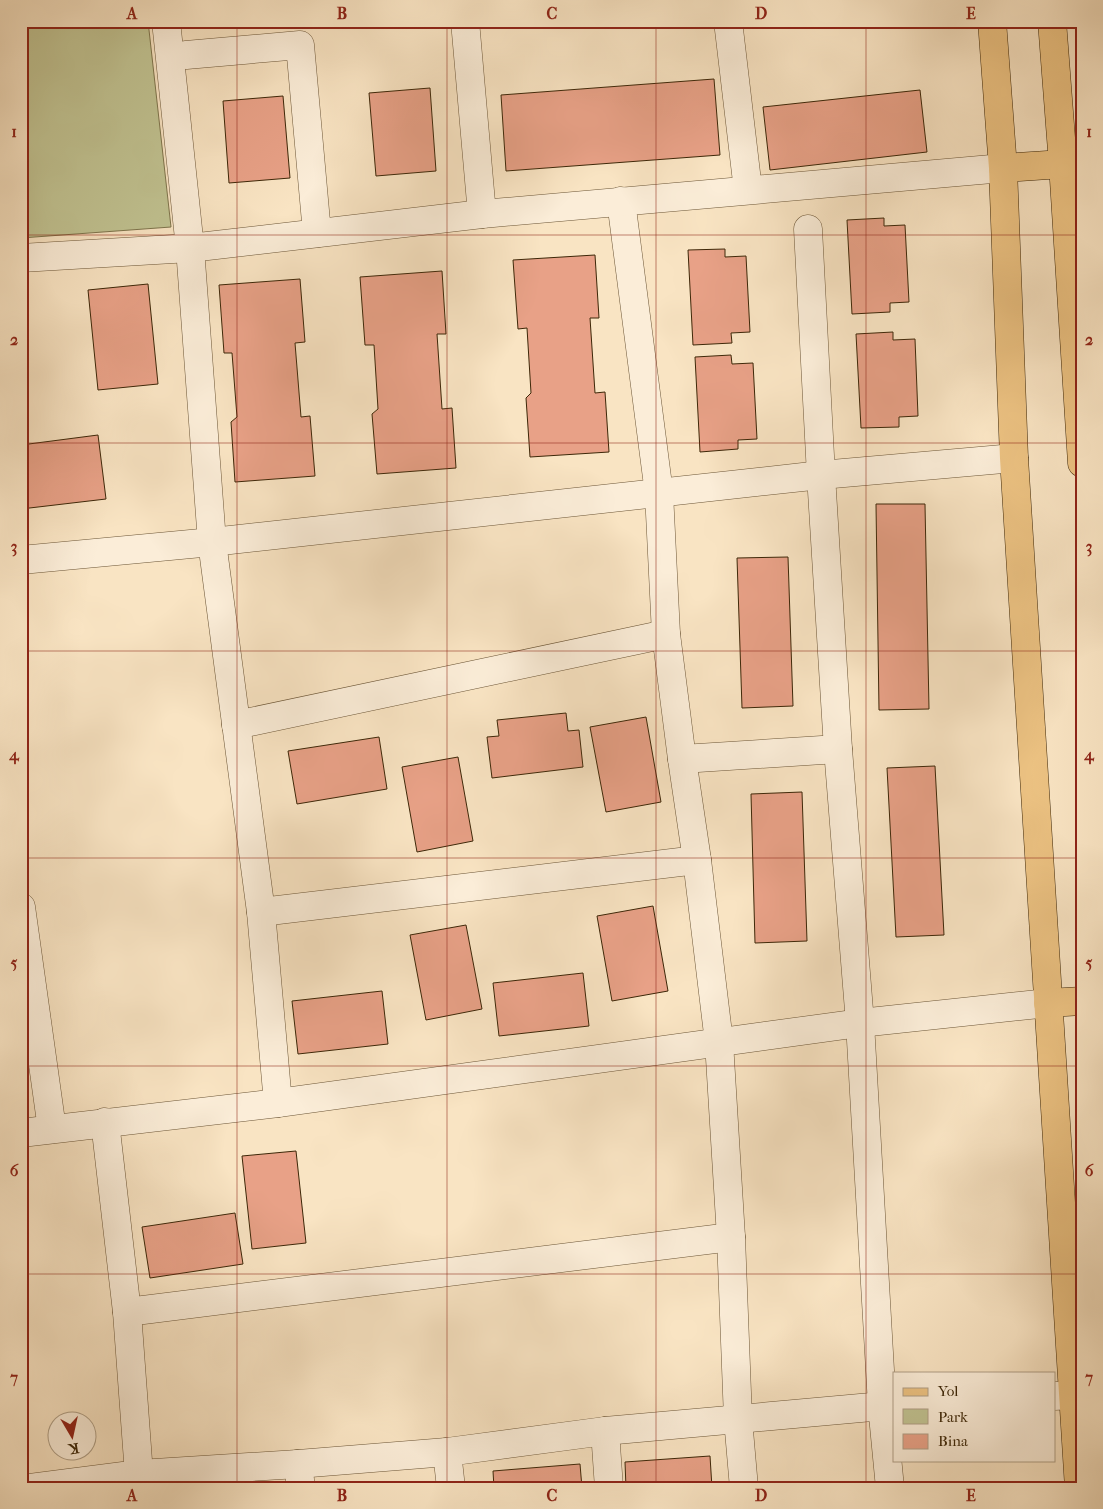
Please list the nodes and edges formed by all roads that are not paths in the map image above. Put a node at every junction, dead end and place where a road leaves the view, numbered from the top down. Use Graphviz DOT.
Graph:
graph roads {
  1 [pos="166,21"];
  2 [pos="465,21"];
  3 [pos="728,21"];
  4 [pos="992,21"];
  5 [pos="1052,21"];
  6 [pos="186,55"];
  7 [pos="1063,164"];
  8 [pos="1003,168"];
  9 [pos="748,190"];
  10 [pos="621,201"];
  11 [pos="482,214"];
  12 [pos="808,229"];
  13 [pos="317,233"];
  14 [pos="190,248"];
  15 [pos="21,258"];
  16 [pos="1014,458"];
  17 [pos="1082,463"];
  18 [pos="821,475"];
  19 [pos="659,493"];
  20 [pos="212,542"];
  21 [pos="21,560"];
  22 [pos="666,634"];
  23 [pos="236,725"];
  24 [pos="838,748"];
  25 [pos="682,759"];
  26 [pos="697,860"];
  27 [pos="22,911"];
  28 [pos="261,912"];
  29 [pos="1082,1002"];
  30 [pos="1048,1003"];
  31 [pos="860,1023"];
  32 [pos="719,1042"];
  33 [pos="278,1103"];
  34 [pos="105,1122"];
  35 [pos="52,1129"];
  36 [pos="21,1133"];
  37 [pos="731,1237"];
  38 [pos="127,1312"];
  39 [pos="1064,1395"];
  40 [pos="888,1405"];
  41 [pos="738,1419"];
  42 [pos="605,1431"];
  43 [pos="447,1452"];
  44 [pos="300,1476"];
  45 [pos="139,1481"];
  46 [pos="30,1488"];
  47 [pos="451,1488"];
  48 [pos="609,1488"];
  49 [pos="744,1488"];
  50 [pos="890,1488"];
  51 [pos="1079,1488"];
  1 -- 14 [label="street"];
  2 -- 11 [label="street"];
  3 -- 9 [label="street"];
  4 -- 8 [label="main road"];
  5 -- 7 [label="main road"];
  6 -- 13 [label="street"];
  7 -- 8 [label="main road"];
  7 -- 17 [label="main road"];
  8 -- 9 [label="street"];
  8 -- 16 [label="main road"];
  9 -- 10 [label="street"];
  10 -- 11 [label="street"];
  10 -- 19 [label="street"];
  11 -- 13 [label="street"];
  12 -- 18 [label="street"];
  13 -- 14 [label="street"];
  14 -- 15 [label="street"];
  14 -- 20 [label="street"];
  16 -- 18 [label="street"];
  16 -- 30 [label="main road"];
  18 -- 19 [label="street"];
  18 -- 24 [label="street"];
  19 -- 20 [label="street"];
  19 -- 22 [label="street"];
  20 -- 21 [label="street"];
  20 -- 23 [label="street"];
  22 -- 23 [label="street"];
  22 -- 25 [label="street"];
  23 -- 28 [label="street"];
  24 -- 25 [label="street"];
  24 -- 31 [label="street"];
  25 -- 26 [label="street"];
  26 -- 28 [label="street"];
  26 -- 32 [label="street"];
  27 -- 35 [label="street"];
  28 -- 33 [label="street"];
  29 -- 30 [label="main road"];
  30 -- 31 [label="street"];
  30 -- 39 [label="main road"];
  31 -- 32 [label="street"];
  31 -- 40 [label="street"];
  32 -- 33 [label="street"];
  32 -- 37 [label="street"];
  33 -- 34 [label="street"];
  34 -- 35 [label="street"];
  34 -- 38 [label="street"];
  35 -- 36 [label="street"];
  37 -- 38 [label="street"];
  37 -- 41 [label="street"];
  38 -- 45 [label="street"];
  39 -- 51 [label="main road"];
  40 -- 41 [label="street"];
  40 -- 50 [label="street"];
  41 -- 42 [label="street"];
  41 -- 49 [label="street"];
  42 -- 43 [label="street"];
  42 -- 48 [label="street"];
  43 -- 44 [label="street"];
  43 -- 47 [label="street"];
  44 -- 45 [label="street"];
  45 -- 46 [label="street"];
}
